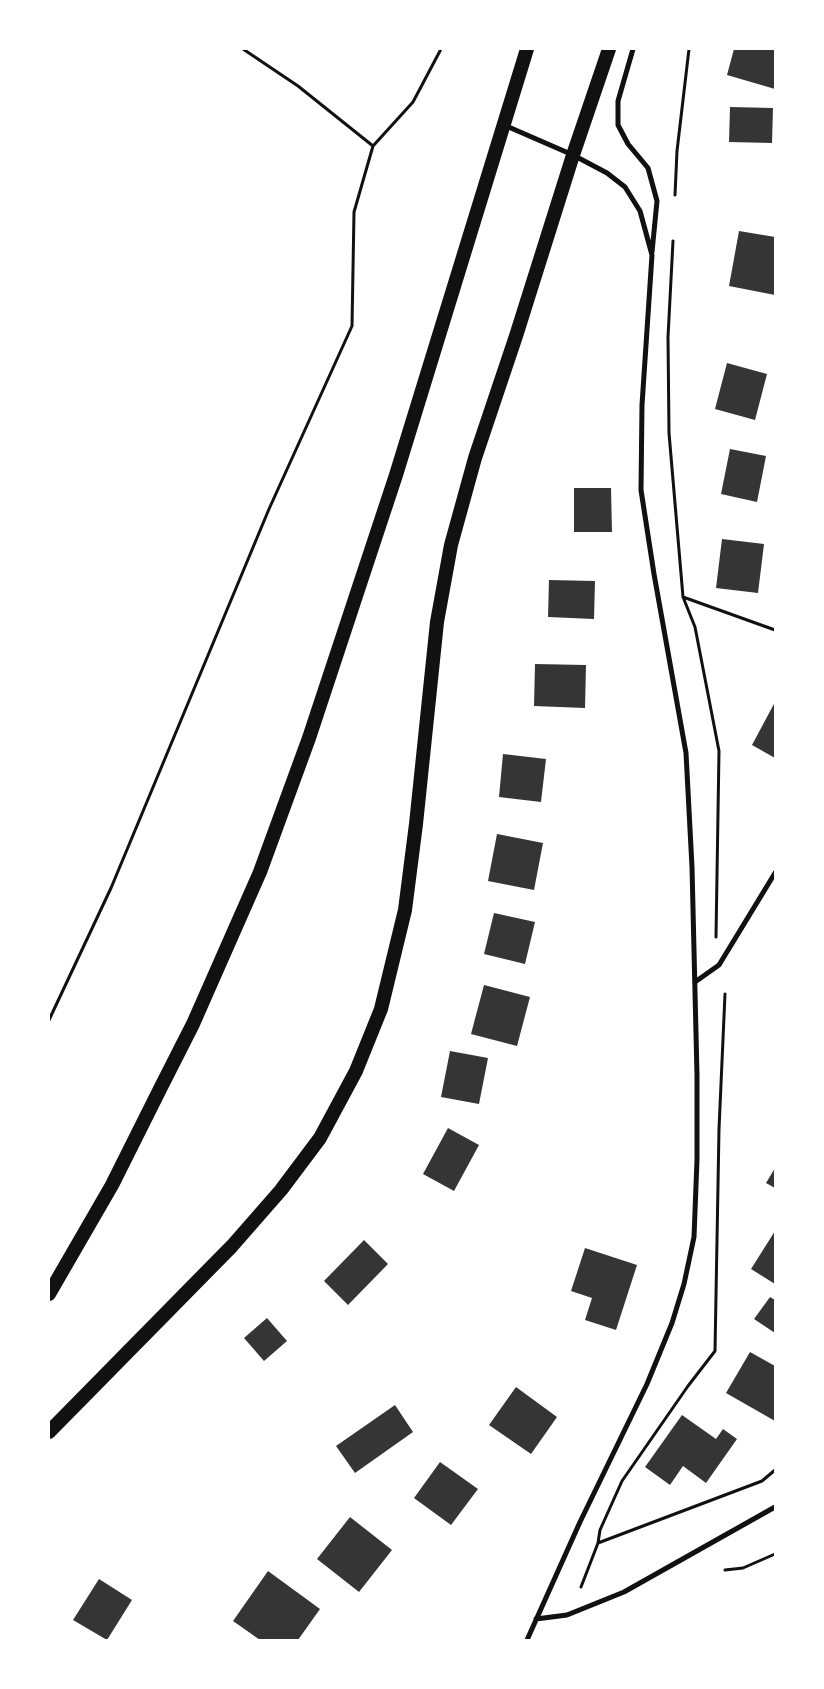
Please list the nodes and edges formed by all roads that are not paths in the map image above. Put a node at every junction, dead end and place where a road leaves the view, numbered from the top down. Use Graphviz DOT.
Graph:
graph roads {
  1 [pos="527,49"];
  2 [pos="609,49"];
  3 [pos="633,49"];
  4 [pos="504,125"];
  5 [pos="573,155"];
  6 [pos="652,255"];
  7 [pos="775,873"];
  8 [pos="695,982"];
  9 [pos="49,1294"];
  10 [pos="49,1432"];
  11 [pos="775,1508"];
  12 [pos="536,1619"];
  13 [pos="527,1640"];
  1 -- 4 [label="highway"];
  2 -- 5 [label="highway"];
  3 -- 6 [label="street"];
  4 -- 5 [label="street"];
  4 -- 9 [label="highway"];
  5 -- 6 [label="street"];
  5 -- 10 [label="highway"];
  6 -- 8 [label="street"];
  7 -- 8 [label="street"];
  8 -- 12 [label="street"];
  11 -- 12 [label="street"];
  12 -- 13 [label="street"];
}
